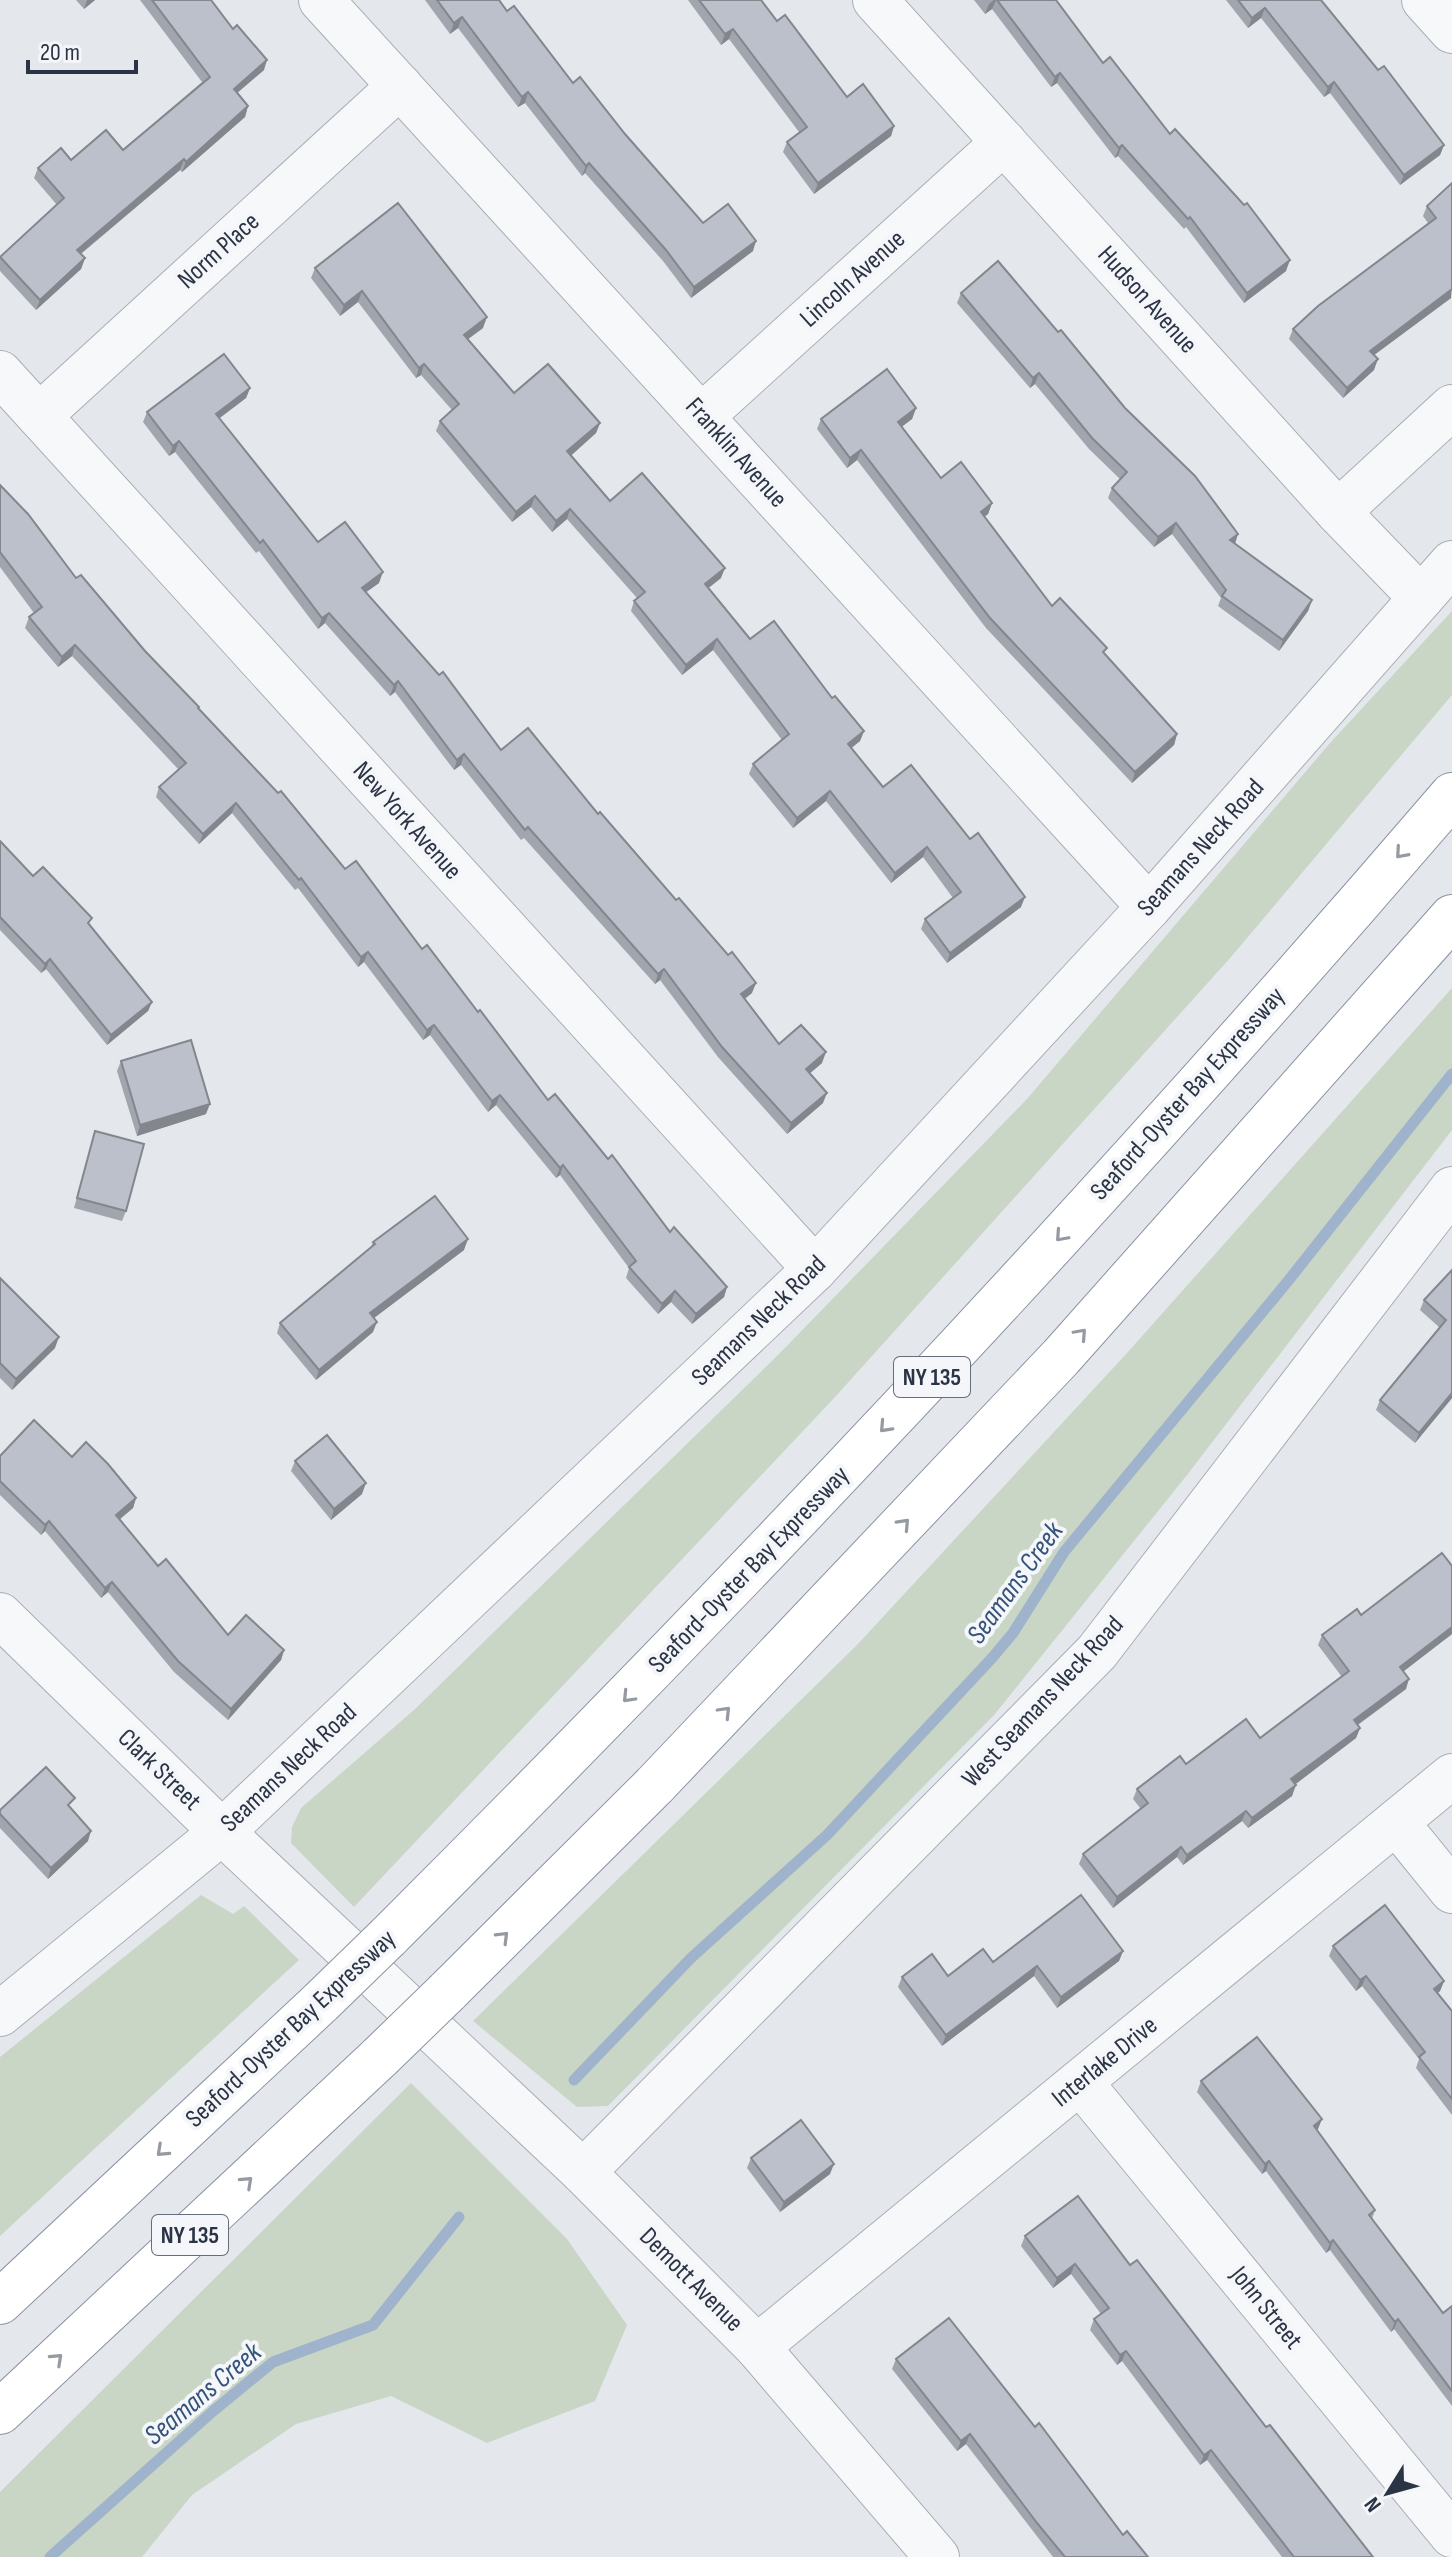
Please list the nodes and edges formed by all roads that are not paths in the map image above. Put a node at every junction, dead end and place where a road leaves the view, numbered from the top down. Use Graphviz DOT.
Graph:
graph roads {
  1 [pos="321,0"];
  2 [pos="875,0"];
  3 [pos="1424,0"];
  4 [pos="1452,31"];
  5 [pos="400,86"];
  6 [pos="1004,142"];
  7 [pos="0,373"];
  8 [pos="1452,407"];
  9 [pos="39,416"];
  10 [pos="702,416"];
  11 [pos="1338,512"];
  12 [pos="1452,563"];
  13 [pos="1421,598"];
  14 [pos="1452,795"];
  15 [pos="1149,907"];
  16 [pos="1452,917"];
  17 [pos="1452,1189"];
  18 [pos="815,1269"];
  19 [pos="0,1615"];
  20 [pos="1452,1776"];
  21 [pos="1396,1822"];
  22 [pos="222,1832"];
  23 [pos="1452,1891"];
  24 [pos="437,2007"];
  25 [pos="0,2014"];
  26 [pos="1080,2082"];
  27 [pos="583,2172"];
  28 [pos="0,2302"];
  29 [pos="757,2347"];
  30 [pos="0,2412"];
  31 [pos="1452,2535"];
  32 [pos="937,2557"];
  1 -- 5 [label="street, Franklin Avenue"];
  2 -- 6 [label="street, Hudson Avenue"];
  3 -- 4 [label="street"];
  5 -- 9 [label="street, Norm Place"];
  5 -- 10 [label="street, Franklin Avenue"];
  6 -- 10 [label="street, Lincoln Avenue"];
  6 -- 11 [label="street, Hudson Avenue"];
  7 -- 9 [label="street, New York Avenue"];
  8 -- 11 [label="street"];
  9 -- 18 [label="street, New York Avenue"];
  10 -- 15 [label="street, Franklin Avenue"];
  11 -- 13 [label="street, Hudson Avenue"];
  12 -- 13 [label="street, Seamans Neck Road"];
  13 -- 15 [label="street, Seamans Neck Road"];
  14 -- 28 [label="highway, Seaford-Oyster Bay Expressway / NY 135, one-way, bridge"];
  15 -- 18 [label="street, Seamans Neck Road"];
  24 -- 16 [label="highway, NY 135, one-way"];
  17 -- 27 [label="street, West Seamans Neck Road"];
  18 -- 22 [label="street, Seamans Neck Road"];
  19 -- 22 [label="street, Clark Street"];
  20 -- 21 [label="street, Interlake Drive"];
  21 -- 23 [label="street"];
  21 -- 26 [label="street, Interlake Drive"];
  22 -- 24 [label="street, Clark Street"];
  22 -- 25 [label="street, Seamans Neck Road"];
  24 -- 27 [label="street, Demott Avenue"];
  30 -- 24 [label="highway, NY 135, one-way, bridge"];
  26 -- 29 [label="street, Interlake Drive"];
  26 -- 31 [label="street, John Street"];
  27 -- 29 [label="street, Demott Avenue"];
  29 -- 32 [label="street, Demott Avenue"];
}
